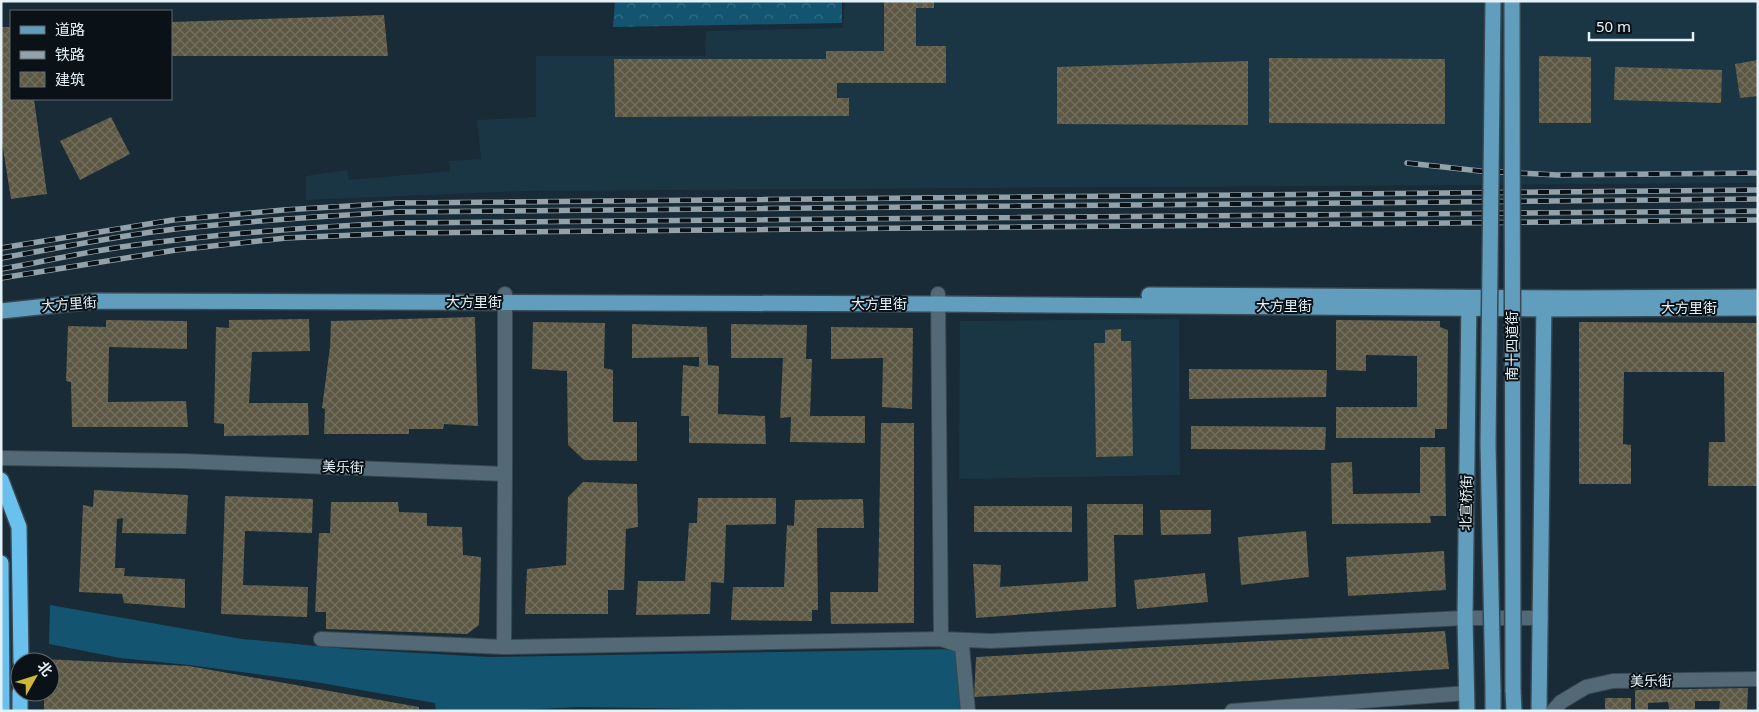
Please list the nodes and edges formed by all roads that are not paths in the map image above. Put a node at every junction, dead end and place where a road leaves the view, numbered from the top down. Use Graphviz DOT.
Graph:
graph roads {
  1 [pos="1493,1"];
  2 [pos="1512,1"];
  3 [pos="1758,297"];
  4 [pos="505,298"];
  5 [pos="938,299"];
  6 [pos="1469,302"];
  7 [pos="1544,303"];
  8 [pos="1,304"];
  9 [pos="1758,308"];
  10 [pos="1,311"];
  11 [pos="1,458"];
  12 [pos="505,474"];
  13 [pos="1,480"];
  14 [pos="1,563"];
  15 [pos="1464,618"];
  16 [pos="1540,618"];
  17 [pos="321,639"];
  18 [pos="941,639"];
  19 [pos="504,647"];
  20 [pos="21,652"];
  21 [pos="1758,679"];
  22 [pos="1467,693"];
  23 [pos="1356,706"];
  24 [pos="2,711"];
  25 [pos="968,711"];
  26 [pos="1232,711"];
  27 [pos="1467,711"];
  28 [pos="1493,711"];
  29 [pos="1514,711"];
  30 [pos="1539,711"];
  31 [pos="1552,711"];
  1 -- 28 [label="main road, bridge"];
  2 -- 29 [label="main road, 南十四道街, bridge"];
  3 -- 7 [label="main road, 大方里街"];
  4 -- 5 [label="main road, 大方里街"];
  4 -- 8 [label="main road, 大方里街"];
  4 -- 10 [label="main road, 大方里街"];
  4 -- 12 [label="street"];
  5 -- 6 [label="main road, 大方里街"];
  5 -- 18 [label="street"];
  6 -- 7 [label="main road, 大方里街"];
  6 -- 15 [label="main road, 北宣桥街"];
  7 -- 9 [label="main road, 大方里街"];
  7 -- 16 [label="main road"];
  11 -- 12 [label="street, 美乐街"];
  12 -- 19 [label="street"];
  13 -- 20 [label="highway"];
  14 -- 24 [label="highway"];
  15 -- 16 [label="street"];
  15 -- 18 [label="street"];
  15 -- 22 [label="main road, 北宣桥街"];
  16 -- 30 [label="main road"];
  17 -- 19 [label="street"];
  18 -- 19 [label="street"];
  18 -- 25 [label="street"];
  21 -- 31 [label="street, 美乐街"];
  22 -- 23 [label="street"];
  22 -- 27 [label="main road, 北宣桥街"];
  23 -- 26 [label="street"];
}
